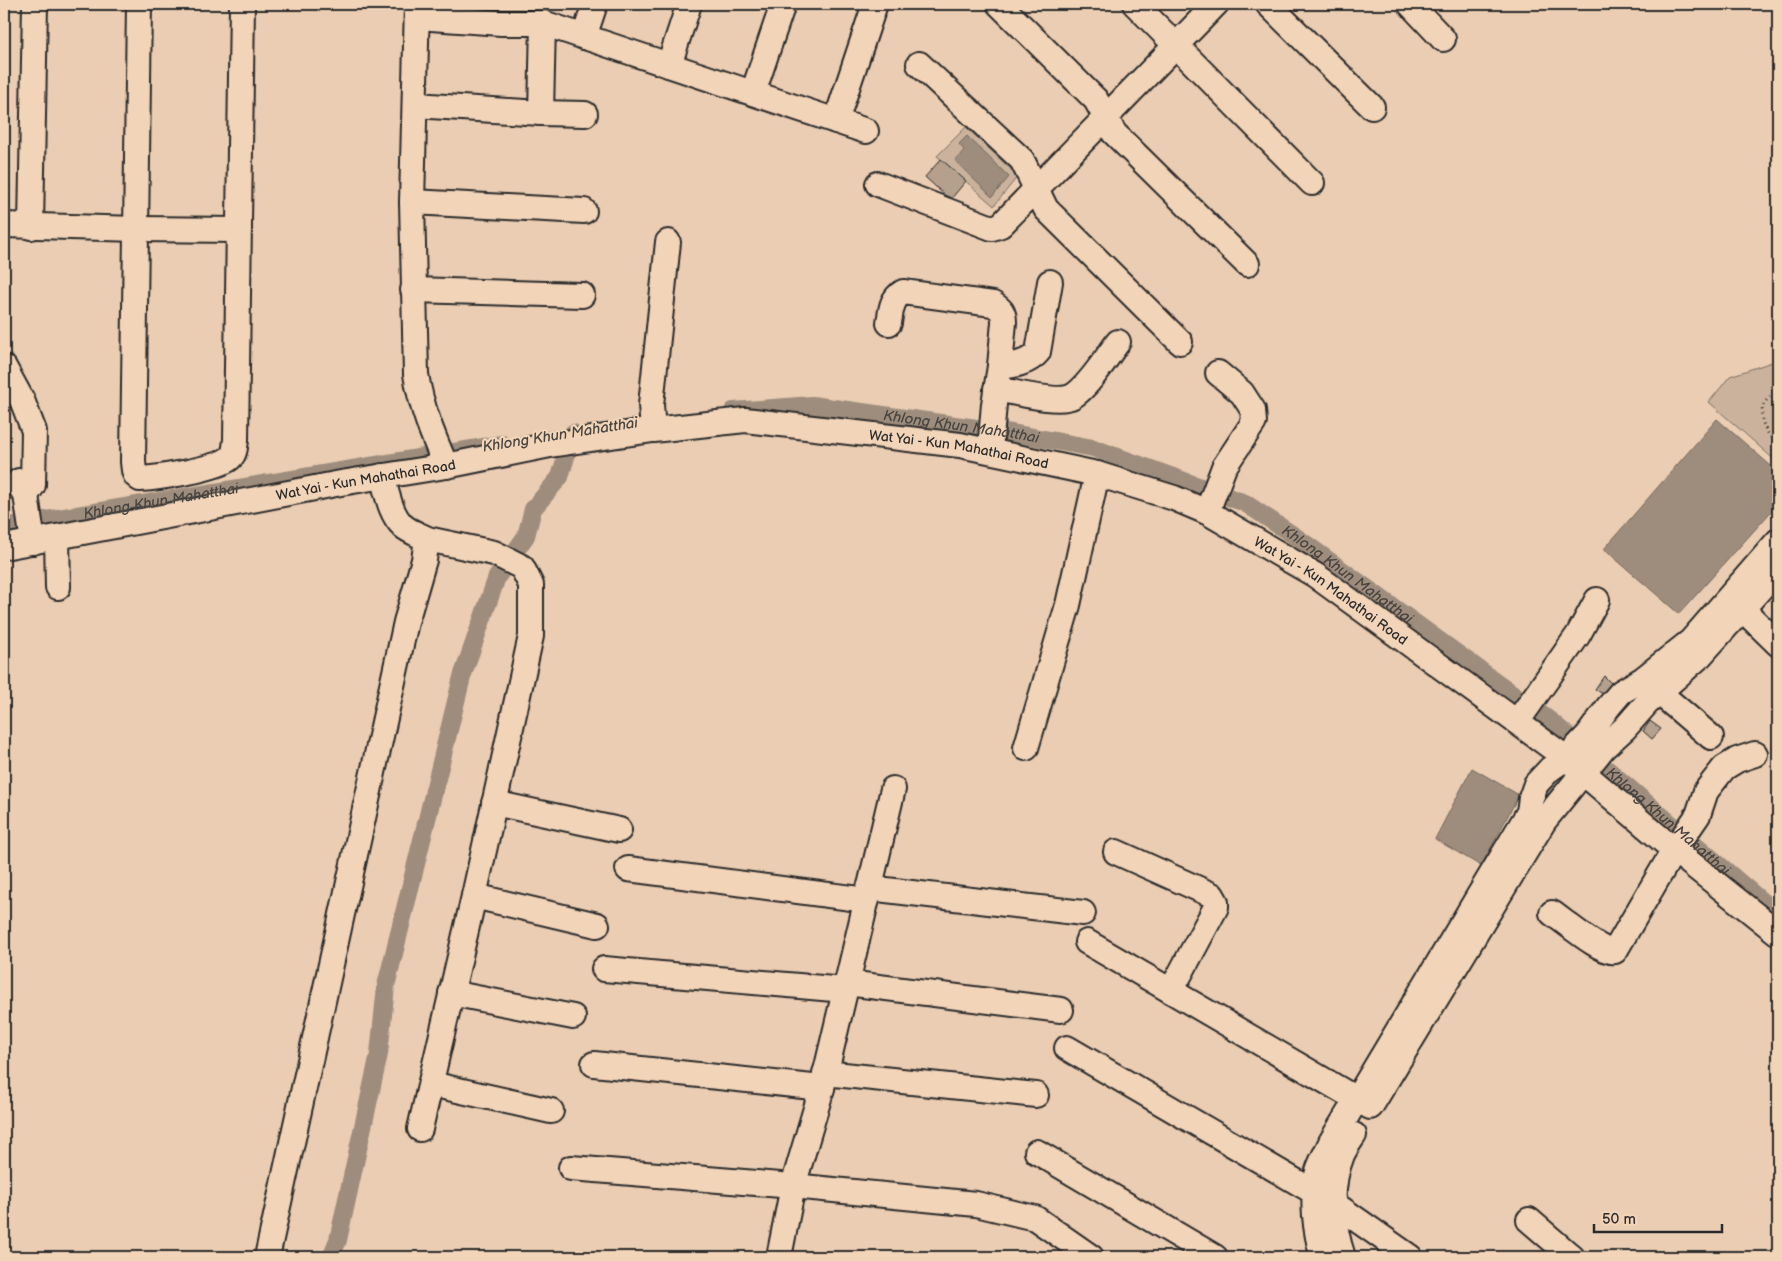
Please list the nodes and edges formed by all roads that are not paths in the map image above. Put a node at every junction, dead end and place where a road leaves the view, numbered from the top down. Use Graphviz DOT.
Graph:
graph roads {
  1 [pos="35,4"];
  2 [pos="139,4"];
  3 [pos="242,4"];
  4 [pos="595,4"];
  5 [pos="689,4"];
  6 [pos="783,4"];
  7 [pos="875,4"];
  8 [pos="999,4"];
  9 [pos="1135,4"];
  10 [pos="1216,4"];
  11 [pos="1268,4"];
  12 [pos="1410,4"];
  13 [pos="417,10"];
  14 [pos="503,13"];
  15 [pos="544,23"];
  16 [pos="584,37"];
  17 [pos="1443,39"];
  18 [pos="1176,46"];
  19 [pos="919,64"];
  20 [pos="669,65"];
  21 [pos="753,93"];
  22 [pos="415,105"];
  23 [pos="1372,107"];
  24 [pos="540,113"];
  25 [pos="585,114"];
  26 [pos="1106,118"];
  27 [pos="836,121"];
  28 [pos="866,131"];
  29 [pos="1312,183"];
  30 [pos="878,184"];
  31 [pos="1036,189"];
  32 [pos="412,202"];
  33 [pos="584,211"];
  34 [pos="4,225"];
  35 [pos="31,227"];
  36 [pos="136,229"];
  37 [pos="239,230"];
  38 [pos="668,242"];
  39 [pos="1247,264"];
  40 [pos="1050,282"];
  41 [pos="414,290"];
  42 [pos="582,295"];
  43 [pos="889,323"];
  44 [pos="1118,342"];
  45 [pos="1180,342"];
  46 [pos="4,366"];
  47 [pos="1218,373"];
  48 [pos="997,387"];
  49 [pos="652,419"];
  50 [pos="990,444"];
  51 [pos="443,461"];
  52 [pos="1096,474"];
  53 [pos="382,476"];
  54 [pos="1209,507"];
  55 [pos="32,534"];
  56 [pos="57,537"];
  57 [pos="427,539"];
  58 [pos="1778,541"];
  59 [pos="4,547"];
  60 [pos="1778,569"];
  61 [pos="58,587"];
  62 [pos="1597,600"];
  63 [pos="1736,603"];
  64 [pos="1778,644"];
  65 [pos="1651,686"];
  66 [pos="1521,716"];
  67 [pos="1711,737"];
  68 [pos="1026,748"];
  69 [pos="1755,754"];
  70 [pos="1574,765"];
  71 [pos="893,789"];
  72 [pos="494,803"];
  73 [pos="619,830"];
  74 [pos="1677,845"];
  75 [pos="1116,852"];
  76 [pos="628,869"];
  77 [pos="868,894"];
  78 [pos="474,896"];
  79 [pos="1083,913"];
  80 [pos="1552,913"];
  81 [pos="596,925"];
  82 [pos="1778,933"];
  83 [pos="1087,942"];
  84 [pos="604,969"];
  85 [pos="846,986"];
  86 [pos="1171,991"];
  87 [pos="451,993"];
  88 [pos="1061,1010"];
  89 [pos="573,1017"];
  90 [pos="1067,1048"];
  91 [pos="594,1064"];
  92 [pos="824,1080"];
  93 [pos="431,1084"];
  94 [pos="1036,1095"];
  95 [pos="1364,1103"];
  96 [pos="551,1111"];
  97 [pos="420,1129"];
  98 [pos="1037,1152"];
  99 [pos="570,1168"];
  100 [pos="793,1186"];
  101 [pos="1324,1198"];
  102 [pos="1529,1220"];
  103 [pos="267,1257"];
  104 [pos="779,1257"];
  105 [pos="1090,1257"];
  106 [pos="1215,1257"];
  107 [pos="1323,1257"];
  108 [pos="1343,1257"];
  109 [pos="1410,1257"];
  110 [pos="1572,1257"];
  1 -- 35 [label="street"];
  2 -- 36 [label="street"];
  3 -- 37 [label="street"];
  4 -- 16 [label="street"];
  5 -- 20 [label="street"];
  6 -- 21 [label="street"];
  7 -- 27 [label="street"];
  8 -- 26 [label="street"];
  9 -- 18 [label="street"];
  10 -- 18 [label="street"];
  11 -- 23 [label="street"];
  12 -- 17 [label="street"];
  13 -- 14 [label="street"];
  13 -- 22 [label="street"];
  14 -- 15 [label="street"];
  15 -- 16 [label="street"];
  15 -- 24 [label="street"];
  16 -- 20 [label="street"];
  18 -- 26 [label="street"];
  18 -- 29 [label="street"];
  19 -- 31 [label="street"];
  20 -- 21 [label="street"];
  21 -- 27 [label="street"];
  22 -- 24 [label="street"];
  22 -- 32 [label="street"];
  24 -- 25 [label="street"];
  26 -- 31 [label="street"];
  26 -- 39 [label="street"];
  27 -- 28 [label="street"];
  30 -- 31 [label="street"];
  31 -- 45 [label="street"];
  32 -- 33 [label="street"];
  32 -- 41 [label="street"];
  34 -- 35 [label="street"];
  35 -- 36 [label="street"];
  36 -- 37 [label="street"];
  36 -- 37 [label="street"];
  38 -- 49 [label="street"];
  40 -- 48 [label="street"];
  41 -- 42 [label="street"];
  41 -- 51 [label="street"];
  43 -- 48 [label="street"];
  44 -- 48 [label="street"];
  46 -- 55 [label="street"];
  47 -- 54 [label="street"];
  48 -- 50 [label="street"];
  49 -- 50 [label="street, Wat Yai - Kun Mahathai Road"];
  49 -- 51 [label="street, Wat Yai - Kun Mahathai Road"];
  50 -- 52 [label="street, Wat Yai - Kun Mahathai Road"];
  51 -- 53 [label="street, Wat Yai - Kun Mahathai Road"];
  52 -- 54 [label="street, Wat Yai - Kun Mahathai Road"];
  52 -- 68 [label="street"];
  53 -- 56 [label="street, Wat Yai - Kun Mahathai Road"];
  53 -- 57 [label="street"];
  54 -- 66 [label="street, Wat Yai - Kun Mahathai Road"];
  55 -- 56 [label="street, Wat Yai - Kun Mahathai Road"];
  55 -- 59 [label="street, Wat Yai - Kun Mahathai Road"];
  56 -- 61 [label="street"];
  57 -- 72 [label="street"];
  57 -- 103 [label="street"];
  58 -- 63 [label="street"];
  60 -- 63 [label="street"];
  62 -- 66 [label="street"];
  63 -- 64 [label="street"];
  63 -- 65 [label="street"];
  65 -- 67 [label="street"];
  65 -- 70 [label="street"];
  66 -- 70 [label="street, Wat Yai - Kun Mahathai Road"];
  69 -- 74 [label="street"];
  70 -- 74 [label="street, Wat Yai - Kun Mahathai Road"];
  70 -- 95 [label="street"];
  71 -- 77 [label="street"];
  72 -- 73 [label="street"];
  72 -- 78 [label="street"];
  74 -- 80 [label="street"];
  74 -- 82 [label="street, Wat Yai - Kun Mahathai Road"];
  75 -- 86 [label="street"];
  76 -- 77 [label="street"];
  77 -- 79 [label="street"];
  77 -- 85 [label="street"];
  78 -- 81 [label="street"];
  78 -- 87 [label="street"];
  83 -- 86 [label="street"];
  84 -- 85 [label="street"];
  85 -- 88 [label="street"];
  85 -- 92 [label="street"];
  86 -- 95 [label="street"];
  87 -- 89 [label="street"];
  87 -- 93 [label="street"];
  90 -- 101 [label="street"];
  91 -- 92 [label="street"];
  92 -- 94 [label="street"];
  92 -- 100 [label="street"];
  93 -- 96 [label="street"];
  93 -- 97 [label="street"];
  95 -- 101 [label="street"];
  98 -- 106 [label="street"];
  99 -- 100 [label="street"];
  100 -- 104 [label="street"];
  100 -- 105 [label="street"];
  101 -- 107 [label="street"];
  101 -- 108 [label="street"];
  101 -- 109 [label="street"];
  102 -- 110 [label="street"];
}
